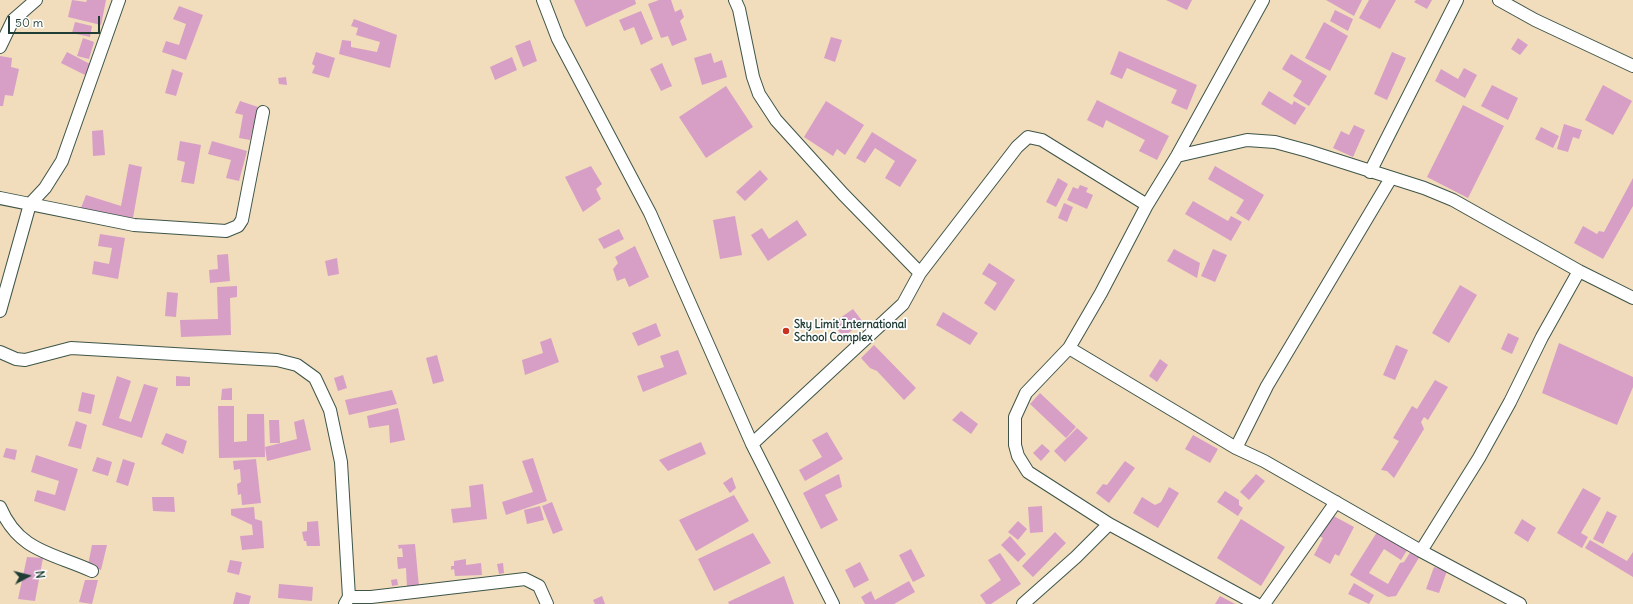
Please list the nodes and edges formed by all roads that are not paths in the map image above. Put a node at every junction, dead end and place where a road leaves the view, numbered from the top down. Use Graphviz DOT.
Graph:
graph roads {
  1 [pos="36,0"];
  2 [pos="119,0"];
  3 [pos="543,0"];
  4 [pos="735,0"];
  5 [pos="1263,0"];
  6 [pos="1457,0"];
  7 [pos="1499,0"];
  8 [pos="0,48"];
  9 [pos="1633,66"];
  10 [pos="263,112"];
  11 [pos="1177,156"];
  12 [pos="1370,172"];
  13 [pos="1391,178"];
  14 [pos="0,198"];
  15 [pos="30,204"];
  16 [pos="1147,205"];
  17 [pos="1579,271"];
  18 [pos="920,272"];
  19 [pos="1633,298"];
  20 [pos="0,311"];
  21 [pos="1070,348"];
  22 [pos="0,352"];
  23 [pos="752,444"];
  24 [pos="1236,448"];
  25 [pos="1336,502"];
  26 [pos="0,507"];
  27 [pos="1109,524"];
  28 [pos="1421,551"];
  29 [pos="92,571"];
  30 [pos="347,600"];
  31 [pos="547,604"];
  32 [pos="833,604"];
  33 [pos="1022,604"];
  34 [pos="1256,604"];
  35 [pos="1264,604"];
  36 [pos="1520,604"];
  1 -- 8 [label="street"];
  2 -- 15 [label="street"];
  3 -- 23 [label="street"];
  4 -- 18 [label="street"];
  5 -- 11 [label="street"];
  6 -- 12 [label="street"];
  7 -- 9 [label="street"];
  10 -- 15 [label="street"];
  11 -- 12 [label="street"];
  11 -- 16 [label="street"];
  12 -- 13 [label="street"];
  13 -- 17 [label="street"];
  13 -- 24 [label="street"];
  14 -- 15 [label="street"];
  15 -- 20 [label="street"];
  16 -- 18 [label="street"];
  16 -- 21 [label="street"];
  17 -- 19 [label="street"];
  17 -- 28 [label="street"];
  18 -- 23 [label="street"];
  21 -- 24 [label="street"];
  21 -- 27 [label="street"];
  22 -- 30 [label="street"];
  23 -- 32 [label="street"];
  24 -- 25 [label="street"];
  25 -- 28 [label="street"];
  25 -- 35 [label="street"];
  26 -- 29 [label="street"];
  27 -- 33 [label="street"];
  27 -- 34 [label="street"];
  28 -- 36 [label="street"];
  30 -- 31 [label="street"];
}
